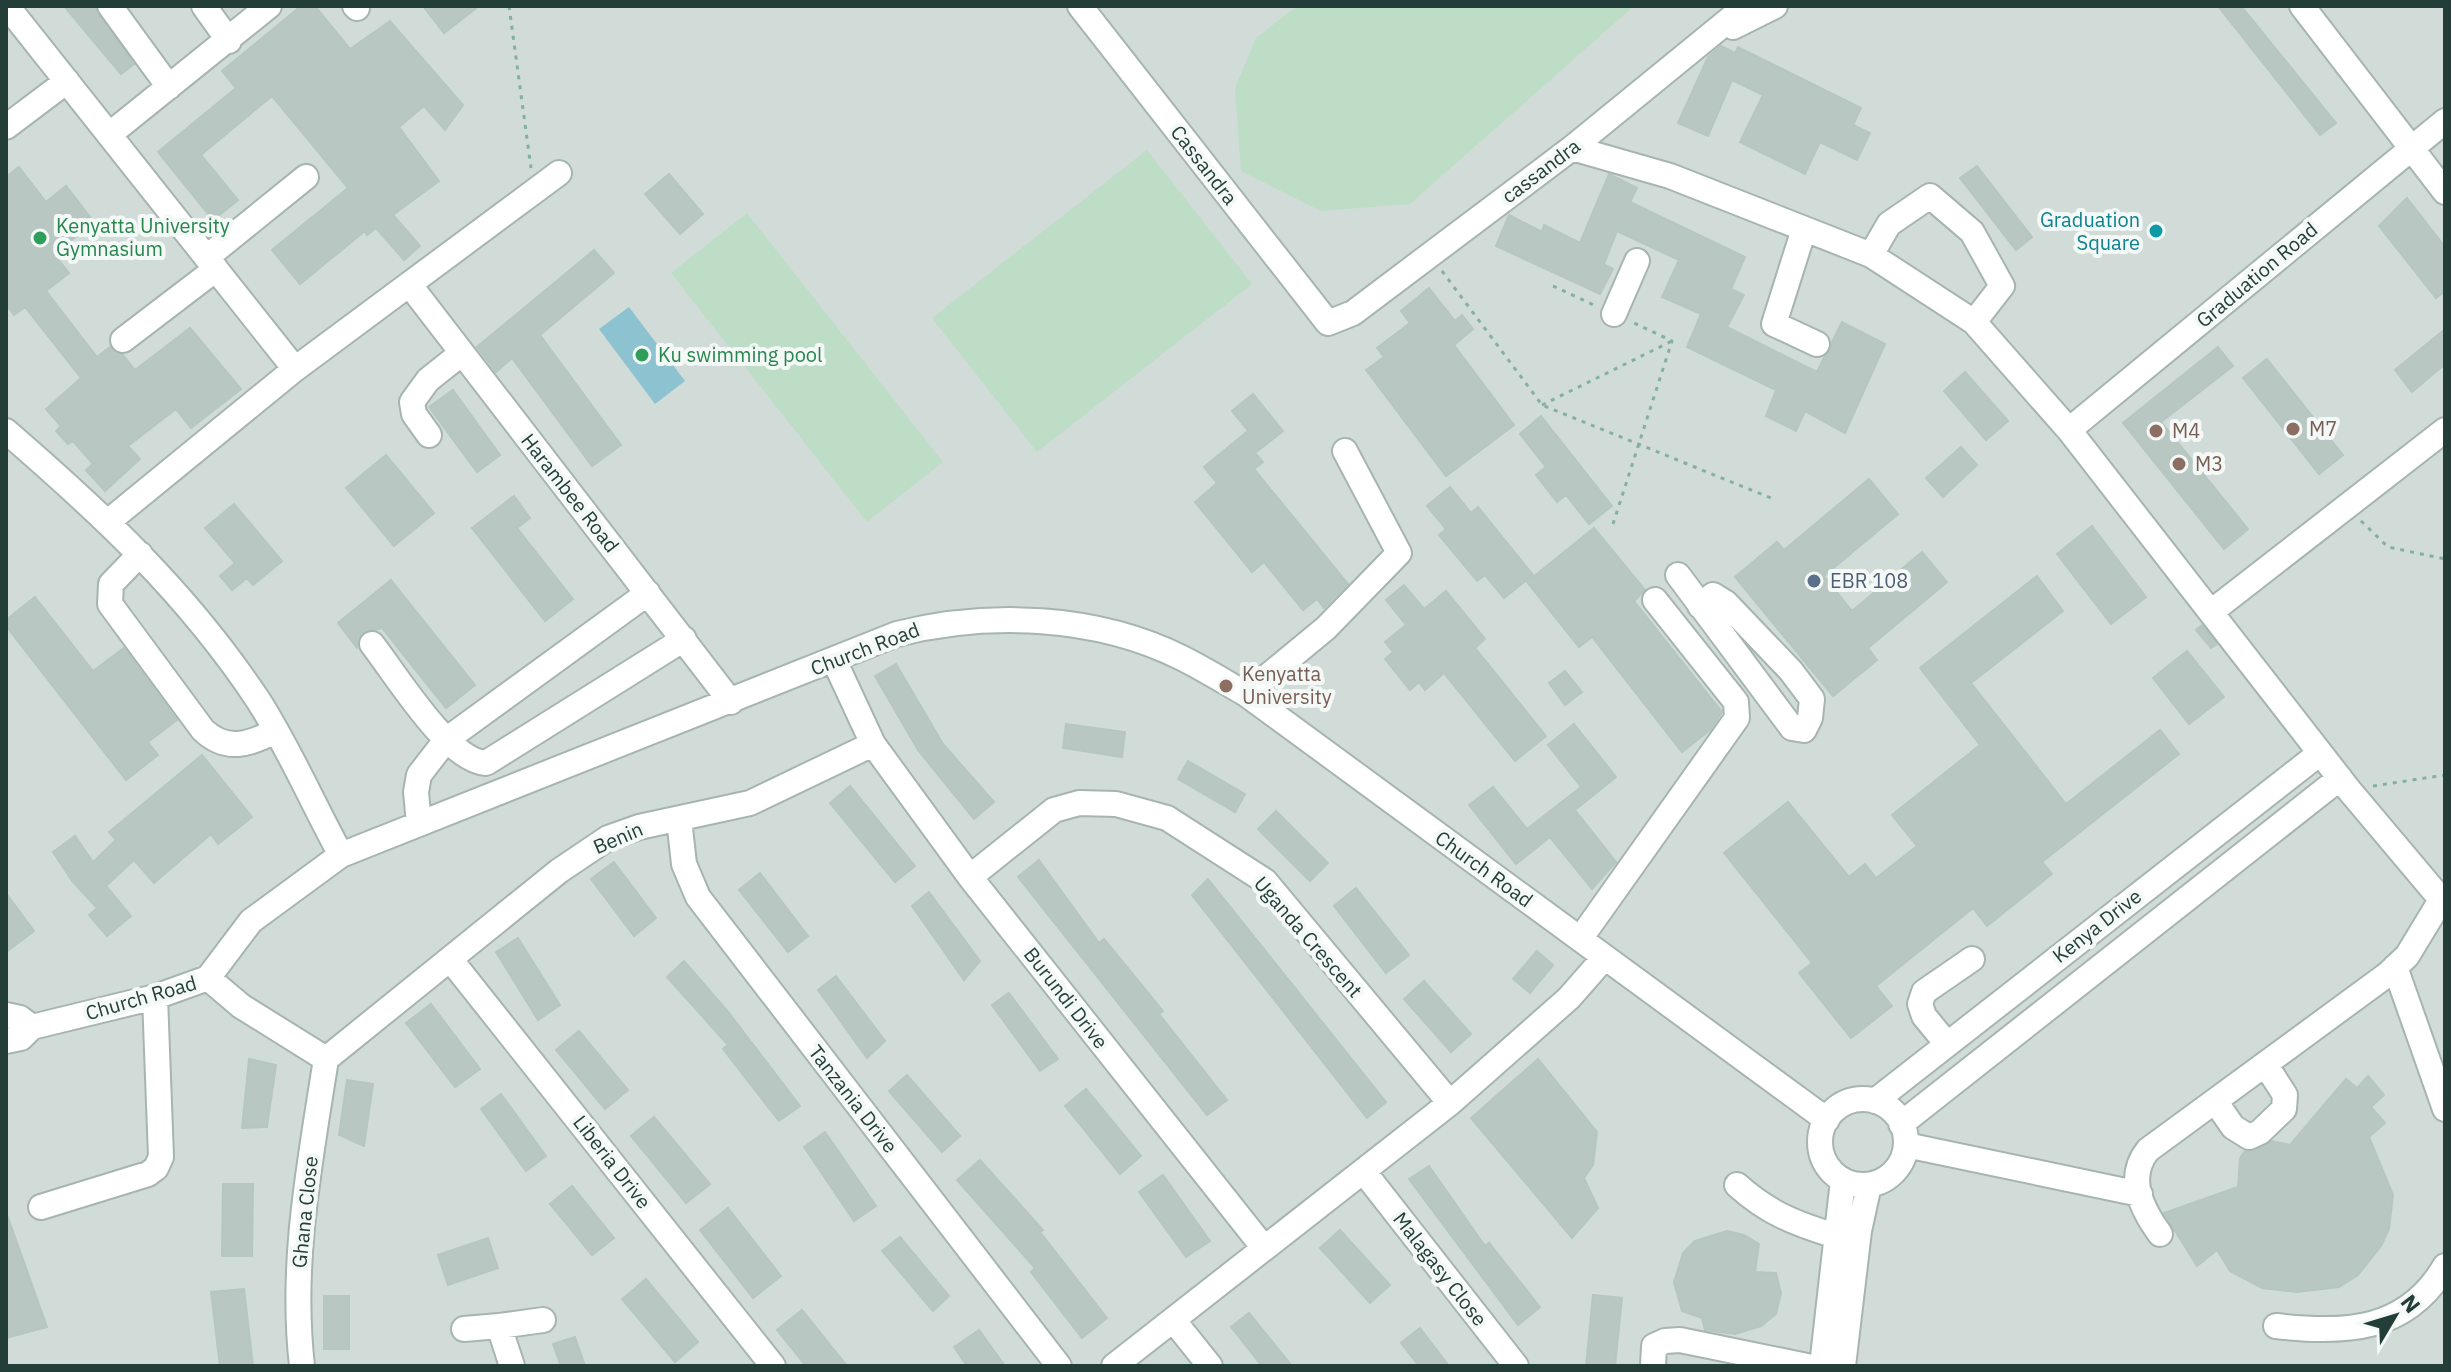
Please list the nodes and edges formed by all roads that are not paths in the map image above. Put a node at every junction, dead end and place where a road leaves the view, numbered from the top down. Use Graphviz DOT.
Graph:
graph roads {
  1 [pos="7,6"];
  2 [pos="110,6"];
  3 [pos="204,6"];
  4 [pos="269,6"];
  5 [pos="1080,6"];
  6 [pos="1746,6"];
  7 [pos="1775,6"];
  8 [pos="2302,6"];
  9 [pos="1713,36"];
  10 [pos="229,41"];
  11 [pos="67,81"];
  12 [pos="169,87"];
  13 [pos="2445,121"];
  14 [pos="6,127"];
  15 [pos="110,134"];
  16 [pos="1572,148"];
  17 [pos="2412,148"];
  18 [pos="559,173"];
  19 [pos="306,177"];
  20 [pos="2445,192"];
  21 [pos="1804,229"];
  22 [pos="1871,255"];
  23 [pos="1637,261"];
  24 [pos="212,263"];
  25 [pos="409,284"];
  26 [pos="1614,314"];
  27 [pos="1974,322"];
  28 [pos="1328,323"];
  29 [pos="123,340"];
  30 [pos="1817,344"];
  31 [pos="462,353"];
  32 [pos="295,369"];
  33 [pos="2069,430"];
  34 [pos="2445,430"];
  35 [pos="6,431"];
  36 [pos="429,435"];
  37 [pos="1345,451"];
  38 [pos="109,521"];
  39 [pos="140,554"];
  40 [pos="1678,575"];
  41 [pos="648,593"];
  42 [pos="1655,600"];
  43 [pos="1700,606"];
  44 [pos="2211,612"];
  45 [pos="1724,637"];
  46 [pos="684,639"];
  47 [pos="372,644"];
  48 [pos="1699,655"];
  49 [pos="834,660"];
  50 [pos="1246,694"];
  51 [pos="731,702"];
  52 [pos="275,731"];
  53 [pos="446,740"];
  54 [pos="873,744"];
  55 [pos="2320,753"];
  56 [pos="2345,784"];
  57 [pos="679,819"];
  58 [pos="419,824"];
  59 [pos="341,855"];
  60 [pos="970,877"];
  61 [pos="2443,902"];
  62 [pos="1580,939"];
  63 [pos="1604,958"];
  64 [pos="450,959"];
  65 [pos="1972,959"];
  66 [pos="2395,967"];
  67 [pos="208,978"];
  68 [pos="155,997"];
  69 [pos="6,1015"];
  70 [pos="32,1027"];
  71 [pos="6,1041"];
  72 [pos="1947,1044"];
  73 [pos="326,1059"];
  74 [pos="2265,1064"];
  75 [pos="1875,1101"];
  76 [pos="2215,1101"];
  77 [pos="1450,1103"];
  78 [pos="2445,1109"];
  79 [pos="1827,1120"];
  80 [pos="1904,1134"];
  81 [pos="1364,1172"];
  82 [pos="1843,1180"];
  83 [pos="1737,1185"];
  84 [pos="1869,1185"];
  85 [pos="2140,1194"];
  86 [pos="41,1207"];
  87 [pos="2160,1234"];
  88 [pos="1836,1236"];
  89 [pos="1264,1248"];
  90 [pos="2445,1266"];
  91 [pos="543,1320"];
  92 [pos="1174,1321"];
  93 [pos="499,1326"];
  94 [pos="2276,1326"];
  95 [pos="464,1329"];
  96 [pos="302,1366"];
  97 [pos="512,1366"];
  98 [pos="773,1366"];
  99 [pos="1059,1366"];
  100 [pos="1114,1366"];
  101 [pos="1210,1366"];
  102 [pos="1516,1366"];
  103 [pos="1653,1366"];
  104 [pos="1807,1366"];
  105 [pos="1822,1366"];
  106 [pos="1843,1366"];
  1 -- 11 [label="lane"];
  2 -- 12 [label="lane"];
  3 -- 10 [label="lane"];
  4 -- 10 [label="lane"];
  5 -- 28 [label="lane, Cassandra"];
  6 -- 9 [label="lane, cassandra"];
  7 -- 9 [label="lane"];
  8 -- 17 [label="lane"];
  9 -- 16 [label="lane, cassandra"];
  10 -- 12 [label="lane"];
  11 -- 14 [label="lane"];
  11 -- 15 [label="lane"];
  12 -- 15 [label="lane"];
  13 -- 17 [label="lane, Graduation Road"];
  15 -- 24 [label="lane"];
  16 -- 21 [label="lane"];
  16 -- 28 [label="lane, cassandra"];
  17 -- 20 [label="lane"];
  17 -- 33 [label="lane, Graduation Road"];
  18 -- 25 [label="lane"];
  19 -- 24 [label="lane"];
  21 -- 22 [label="lane"];
  21 -- 30 [label="lane"];
  22 -- 27 [label="lane"];
  22 -- 27 [label="lane"];
  23 -- 26 [label="lane"];
  24 -- 29 [label="lane"];
  24 -- 32 [label="lane"];
  25 -- 31 [label="lane, Harambee Road"];
  25 -- 32 [label="lane"];
  27 -- 33 [label="lane"];
  31 -- 36 [label="lane"];
  31 -- 41 [label="lane, Harambee Road"];
  32 -- 38 [label="lane"];
  33 -- 44 [label="lane"];
  34 -- 44 [label="lane"];
  35 -- 38 [label="lane"];
  37 -- 50 [label="lane"];
  38 -- 39 [label="lane"];
  39 -- 52 [label="lane"];
  39 -- 52 [label="lane"];
  40 -- 43 [label="lane"];
  41 -- 46 [label="lane, Harambee Road"];
  41 -- 53 [label="lane"];
  42 -- 48 [label="lane"];
  43 -- 45 [label="lane"];
  43 -- 45 [label="lane"];
  44 -- 55 [label="lane"];
  45 -- 48 [label="lane"];
  46 -- 51 [label="lane, Harambee Road"];
  46 -- 53 [label="lane"];
  47 -- 53 [label="lane"];
  48 -- 62 [label="lane"];
  49 -- 50 [label="lane, Church Road"];
  49 -- 51 [label="lane, Church Road"];
  49 -- 54 [label="lane"];
  50 -- 62 [label="lane, Church Road"];
  51 -- 58 [label="lane, Church Road"];
  52 -- 59 [label="lane"];
  53 -- 58 [label="lane"];
  54 -- 57 [label="lane, Benin"];
  54 -- 60 [label="lane, Burundi Drive"];
  55 -- 56 [label="lane"];
  55 -- 72 [label="lane, Kenya Drive"];
  56 -- 61 [label="lane"];
  56 -- 80 [label="lane, Kenya Drive"];
  57 -- 64 [label="lane, Benin"];
  57 -- 99 [label="lane, Tanzania Drive"];
  58 -- 59 [label="lane, Church Road"];
  59 -- 67 [label="lane, Church Road"];
  60 -- 77 [label="lane, Uganda Crescent"];
  60 -- 89 [label="lane, Burundi Drive"];
  61 -- 66 [label="lane"];
  62 -- 63 [label="lane, Church Road"];
  63 -- 77 [label="lane"];
  63 -- 79 [label="lane, Church Road"];
  64 -- 73 [label="lane, Benin"];
  64 -- 98 [label="lane, Liberia Drive"];
  65 -- 72 [label="lane"];
  66 -- 74 [label="lane"];
  66 -- 78 [label="lane"];
  67 -- 68 [label="lane, Church Road"];
  67 -- 73 [label="lane"];
  68 -- 70 [label="lane, Church Road"];
  68 -- 86 [label="lane"];
  69 -- 70 [label="lane"];
  70 -- 71 [label="lane, Church Road"];
  72 -- 75 [label="lane, Kenya Drive"];
  73 -- 96 [label="lane, Ghana Close"];
  74 -- 76 [label="lane"];
  74 -- 76 [label="lane"];
  75 -- 79 [label="lane"];
  75 -- 80 [label="lane"];
  76 -- 85 [label="lane"];
  77 -- 81 [label="lane"];
  79 -- 82 [label="lane"];
  80 -- 84 [label="lane"];
  80 -- 85 [label="lane"];
  81 -- 89 [label="lane"];
  81 -- 102 [label="lane, Malagasy Close"];
  82 -- 84 [label="lane"];
  82 -- 88 [label="lane"];
  83 -- 88 [label="lane"];
  84 -- 106 [label="lane"];
  85 -- 87 [label="lane"];
  88 -- 105 [label="lane"];
  89 -- 92 [label="lane"];
  90 -- 94 [label="lane"];
  91 -- 93 [label="lane"];
  92 -- 100 [label="lane"];
  92 -- 101 [label="lane"];
  93 -- 95 [label="lane"];
  93 -- 97 [label="lane"];
  103 -- 104 [label="lane"];
}
